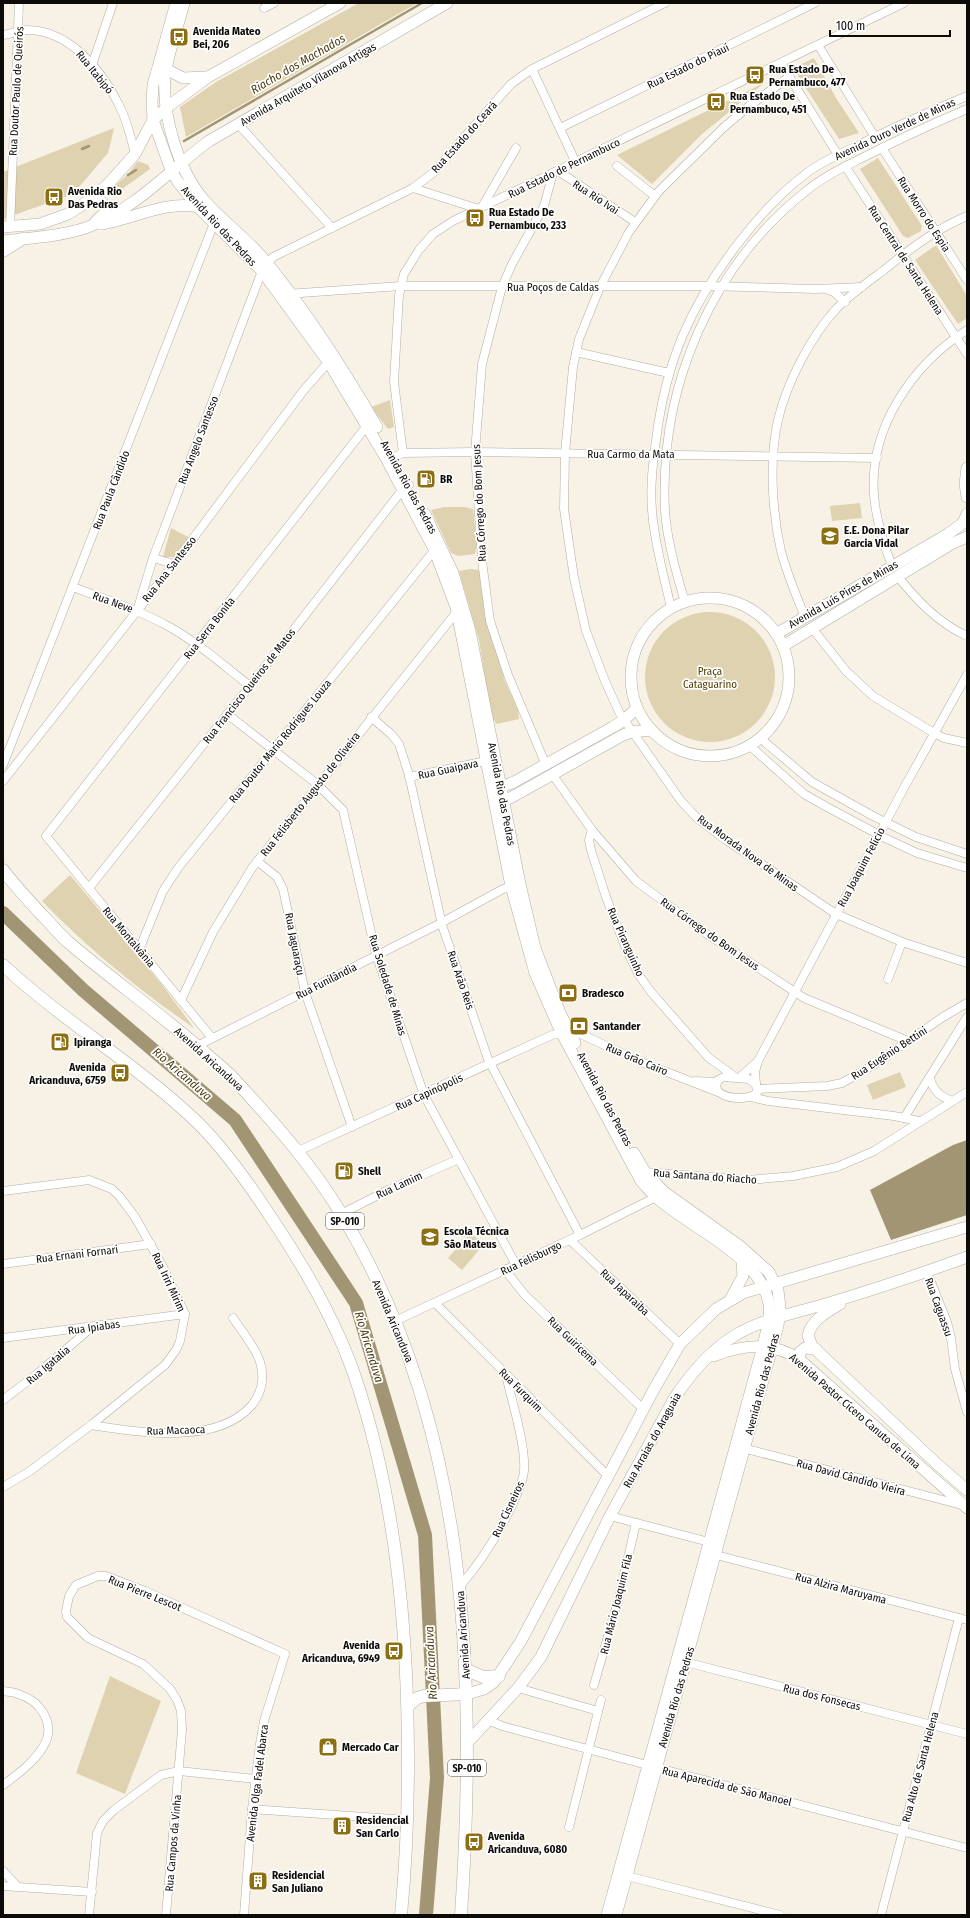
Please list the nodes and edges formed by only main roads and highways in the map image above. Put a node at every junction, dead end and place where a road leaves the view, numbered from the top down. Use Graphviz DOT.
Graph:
graph roads {
  1 [pos="176,3"];
  2 [pos="184,3"];
  3 [pos="340,3"];
  4 [pos="447,3"];
  5 [pos="166,69"];
  6 [pos="208,77"];
  7 [pos="166,108"];
  8 [pos="153,120"];
  9 [pos="182,161"];
  10 [pos="171,170"];
  11 [pos="93,198"];
  12 [pos="198,207"];
  13 [pos="216,218"];
  14 [pos="93,225"];
  15 [pos="6,227"];
  16 [pos="22,239"];
  17 [pos="3,241"];
  18 [pos="3,251"];
  19 [pos="967,468"];
  20 [pos="967,497"];
  21 [pos="967,514"];
  22 [pos="967,537"];
  23 [pos="460,609"];
  24 [pos="776,634"];
  25 [pos="782,646"];
  26 [pos="637,708"];
  27 [pos="651,730"];
  28 [pos="549,769"];
  29 [pos="497,789"];
  30 [pos="499,802"];
  31 [pos="3,870"];
  32 [pos="3,965"];
  33 [pos="660,1195"];
  34 [pos="967,1227"];
  35 [pos="967,1256"];
  36 [pos="742,1260"];
  37 [pos="776,1282"];
  38 [pos="763,1286"];
  39 [pos="855,1295"];
  40 [pos="730,1300"];
  41 [pos="774,1319"];
  42 [pos="767,1346"];
  43 [pos="816,1350"];
  44 [pos="707,1358"];
  45 [pos="799,1359"];
  46 [pos="740,1448"];
  47 [pos="967,1490"];
  48 [pos="966,1507"];
  49 [pos="681,1662"];
  50 [pos="467,1670"];
  51 [pos="499,1676"];
  52 [pos="467,1694"];
  53 [pos="408,1706"];
  54 [pos="468,1742"];
  55 [pos="622,1874"];
  56 [pos="401,1915"];
  57 [pos="461,1915"];
  58 [pos="607,1915"];
  59 [pos="616,1915"];
  1 -- 8 [label="main road"];
  2 -- 5 [label="main road, Avenida Rio das Pedras"];
  3 -- 6 [label="main road"];
  4 -- 9 [label="main road, Avenida Arquiteto Vilanova Artigas"];
  5 -- 6 [label="main road"];
  5 -- 7 [label="main road, Avenida Rio das Pedras"];
  6 -- 7 [label="main road"];
  7 -- 8 [label="main road"];
  7 -- 9 [label="main road, Avenida Rio das Pedras"];
  8 -- 10 [label="main road, Avenida Rio das Pedras"];
  8 -- 11 [label="main road"];
  9 -- 10 [label="main road, Avenida Arquiteto Vilanova Artigas"];
  9 -- 13 [label="main road, Avenida Rio das Pedras"];
  10 -- 12 [label="main road, Avenida Rio das Pedras"];
  10 -- 14 [label="main road"];
  11 -- 14 [label="main road"];
  11 -- 15 [label="main road"];
  12 -- 13 [label="main road, Avenida Rio das Pedras"];
  12 -- 14 [label="main road"];
  13 -- 23 [label="main road, Avenida Rio das Pedras"];
  14 -- 16 [label="main road"];
  16 -- 17 [label="main road"];
  16 -- 18 [label="highway"];
  19 -- 20 [label="main road"];
  21 -- 24 [label="main road, Avenida Luís Pires de Minas"];
  22 -- 25 [label="main road, Avenida Luís Pires de Minas"];
  23 -- 29 [label="main road, Avenida Rio das Pedras"];
  23 -- 29 [label="main road, Avenida Rio das Pedras"];
  24 -- 25 [label="main road"];
  24 -- 26 [label="main road"];
  25 -- 27 [label="main road"];
  26 -- 27 [label="main road"];
  26 -- 28 [label="main road"];
  27 -- 28 [label="main road"];
  28 -- 29 [label="main road"];
  28 -- 30 [label="main road"];
  29 -- 30 [label="main road, Avenida Rio das Pedras"];
  30 -- 33 [label="main road, Avenida Rio das Pedras"];
  31 -- 50 [label="highway, Avenida Aricanduva / SP-010"];
  32 -- 53 [label="highway"];
  33 -- 36 [label="main road, Avenida Rio das Pedras"];
  33 -- 37 [label="main road, Avenida Rio das Pedras"];
  34 -- 37 [label="main road, Rua Arraias do Araguaia"];
  35 -- 39 [label="main road, Rua Arraias do Araguaia"];
  36 -- 38 [label="main road, Avenida Rio das Pedras"];
  36 -- 40 [label="main road"];
  37 -- 38 [label="main road, Rua Arraias do Araguaia"];
  37 -- 41 [label="main road, Avenida Rio das Pedras"];
  38 -- 40 [label="main road, Rua Arraias do Araguaia"];
  38 -- 41 [label="main road, Avenida Rio das Pedras"];
  39 -- 41 [label="main road, Rua Arraias do Araguaia"];
  39 -- 43 [label="main road, Avenida Pastor Cícero Canuto de Lima"];
  40 -- 51 [label="main road, Rua Arraias do Araguaia"];
  41 -- 42 [label="main road, Avenida Rio das Pedras"];
  41 -- 44 [label="main road, Rua Arraias do Araguaia"];
  42 -- 44 [label="main road, Avenida Pastor Cícero Canuto de Lima"];
  42 -- 45 [label="main road, Avenida Pastor Cícero Canuto de Lima"];
  42 -- 46 [label="main road, Avenida Rio das Pedras"];
  43 -- 45 [label="main road"];
  43 -- 47 [label="main road, Avenida Pastor Cícero Canuto de Lima"];
  44 -- 54 [label="main road, Rua Arraias do Araguaia"];
  45 -- 48 [label="main road, Avenida Pastor Cícero Canuto de Lima"];
  46 -- 49 [label="main road, Avenida Rio das Pedras"];
  46 -- 49 [label="main road, Avenida Rio das Pedras"];
  49 -- 55 [label="main road, Avenida Rio das Pedras"];
  50 -- 51 [label="highway"];
  50 -- 52 [label="highway, Avenida Aricanduva / SP-010"];
  51 -- 52 [label="main road, Rua Arraias do Araguaia"];
  52 -- 53 [label="highway"];
  52 -- 54 [label="highway, Avenida Aricanduva / SP-010"];
  53 -- 56 [label="highway"];
  54 -- 57 [label="highway, Avenida Aricanduva / SP-010"];
  55 -- 58 [label="main road, Avenida Rio das Pedras"];
  55 -- 59 [label="main road, Avenida Rio das Pedras"];
}
